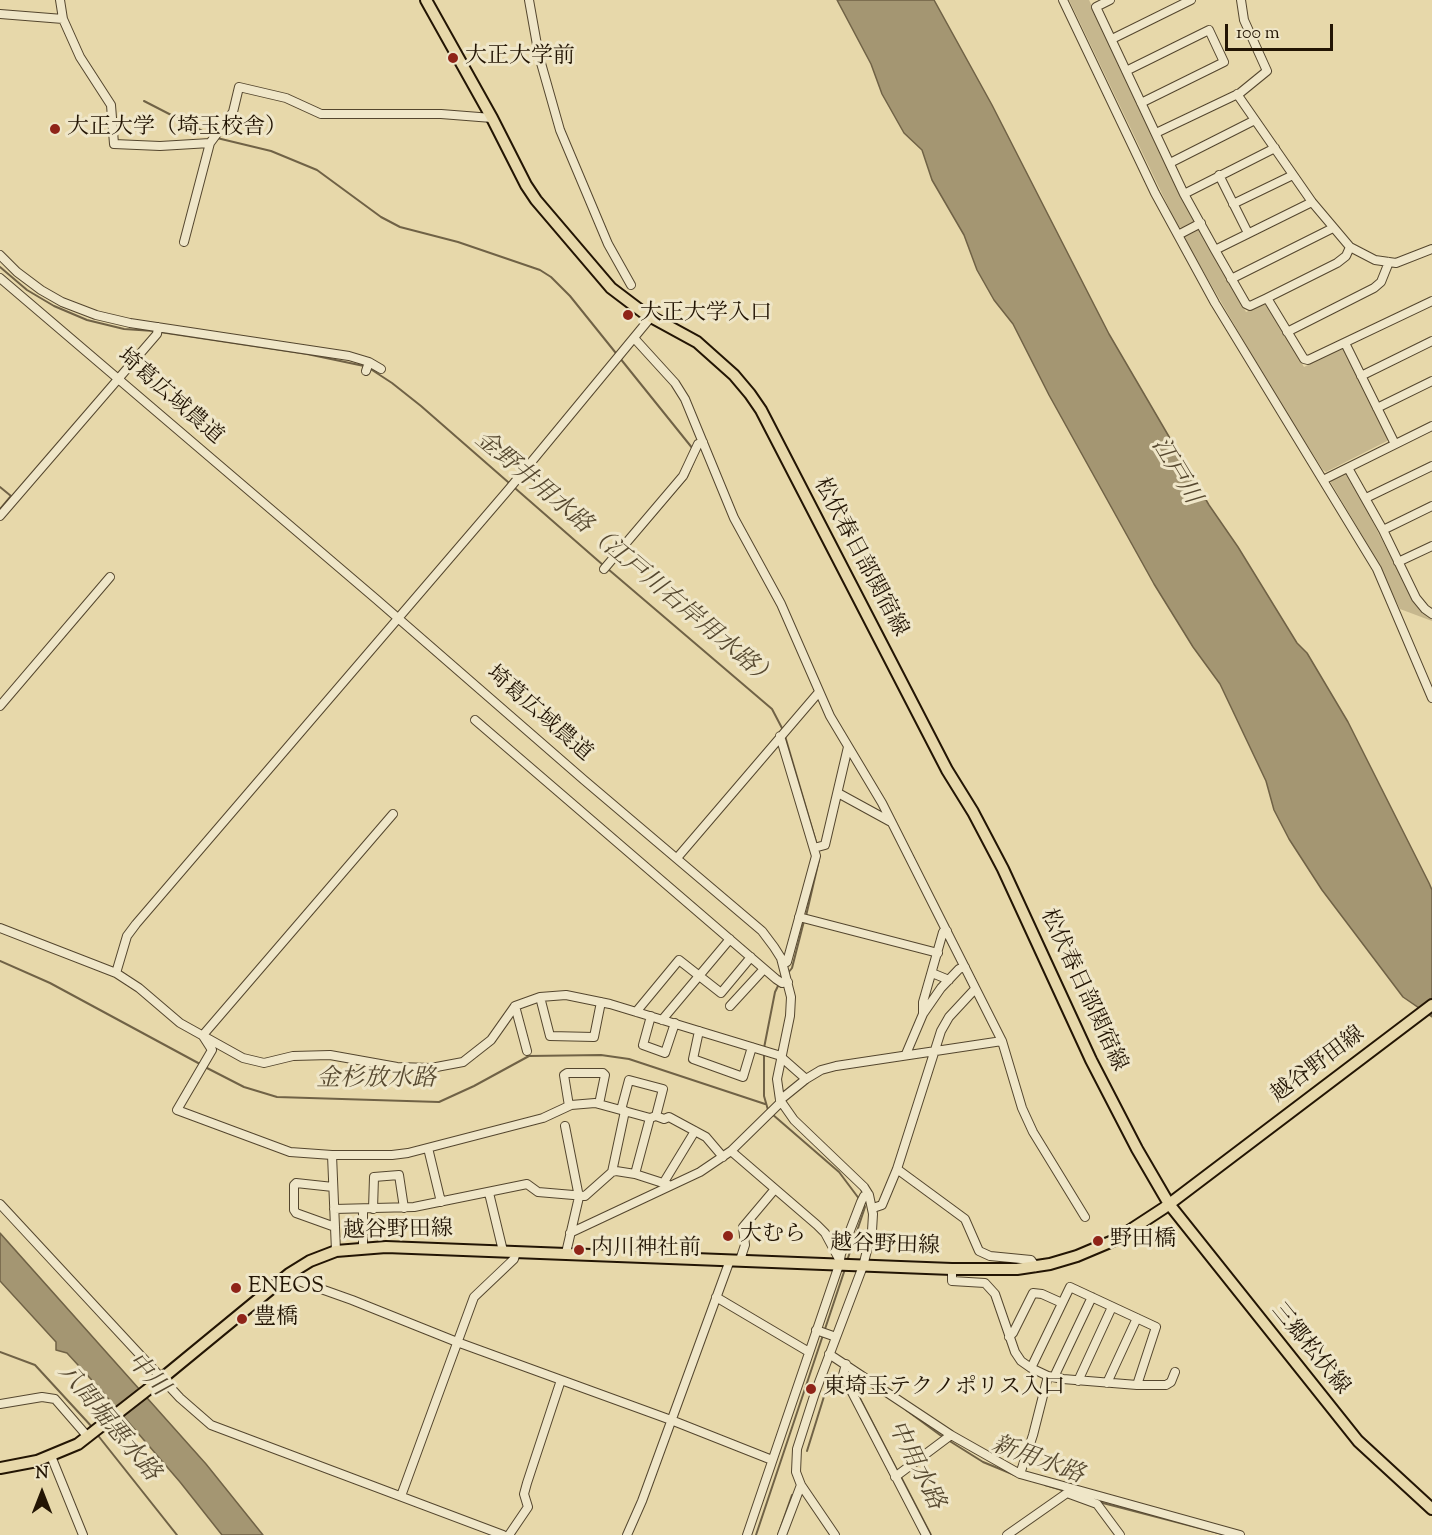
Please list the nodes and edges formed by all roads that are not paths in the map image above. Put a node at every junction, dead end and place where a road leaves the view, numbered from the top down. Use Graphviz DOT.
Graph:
graph roads {
  1 [pos="60,0"];
  2 [pos="426,0"];
  3 [pos="529,0"];
  4 [pos="1063,0"];
  5 [pos="1110,0"];
  6 [pos="1191,0"];
  7 [pos="1241,0"];
  8 [pos="1094,3"];
  9 [pos="0,14"];
  10 [pos="63,19"];
  11 [pos="1112,39"];
  12 [pos="1126,71"];
  13 [pos="1237,94"];
  14 [pos="1141,103"];
  15 [pos="492,118"];
  16 [pos="1255,120"];
  17 [pos="1156,133"];
  18 [pos="213,138"];
  19 [pos="1275,148"];
  20 [pos="1170,163"];
  21 [pos="1219,175"];
  22 [pos="1293,175"];
  23 [pos="1184,194"];
  24 [pos="1312,202"];
  25 [pos="1233,204"];
  26 [pos="1201,223"];
  27 [pos="1333,228"];
  28 [pos="1248,233"];
  29 [pos="1178,235"];
  30 [pos="184,242"];
  31 [pos="1350,247"];
  32 [pos="1432,249"];
  33 [pos="1215,250"];
  34 [pos="0,255"];
  35 [pos="1389,262"];
  36 [pos="0,278"];
  37 [pos="1231,279"];
  38 [pos="631,285"];
  39 [pos="1267,298"];
  40 [pos="1432,301"];
  41 [pos="651,317"];
  42 [pos="157,330"];
  43 [pos="1287,332"];
  44 [pos="634,338"];
  45 [pos="1432,341"];
  46 [pos="1345,343"];
  47 [pos="369,362"];
  48 [pos="381,369"];
  49 [pos="366,371"];
  50 [pos="1361,376"];
  51 [pos="118,379"];
  52 [pos="1432,381"];
  53 [pos="1377,408"];
  54 [pos="1432,426"];
  55 [pos="703,442"];
  56 [pos="1395,444"];
  57 [pos="1432,466"];
  58 [pos="1348,468"];
  59 [pos="1323,480"];
  60 [pos="1366,498"];
  61 [pos="1432,506"];
  62 [pos="0,516"];
  63 [pos="1383,530"];
  64 [pos="1432,546"];
  65 [pos="1398,562"];
  66 [pos="606,567"];
  67 [pos="110,578"];
  68 [pos="1432,614"];
  69 [pos="398,618"];
  70 [pos="819,692"];
  71 [pos="1432,698"];
  72 [pos="0,706"];
  73 [pos="475,720"];
  74 [pos="781,735"];
  75 [pos="848,747"];
  76 [pos="838,793"];
  77 [pos="393,814"];
  78 [pos="891,822"];
  79 [pos="817,847"];
  80 [pos="677,858"];
  81 [pos="803,918"];
  82 [pos="0,928"];
  83 [pos="947,931"];
  84 [pos="729,939"];
  85 [pos="938,952"];
  86 [pos="751,957"];
  87 [pos="783,964"];
  88 [pos="965,967"];
  89 [pos="764,969"];
  90 [pos="116,973"];
  91 [pos="932,973"];
  92 [pos="699,976"];
  93 [pos="949,980"];
  94 [pos="782,981"];
  95 [pos="975,989"];
  96 [pos="540,997"];
  97 [pos="601,1002"];
  98 [pos="730,1005"];
  99 [pos="1432,1005"];
  100 [pos="515,1006"];
  101 [pos="636,1012"];
  102 [pos="923,1014"];
  103 [pos="651,1016"];
  104 [pos="662,1020"];
  105 [pos="675,1023"];
  106 [pos="699,1031"];
  107 [pos="202,1035"];
  108 [pos="1002,1041"];
  109 [pos="752,1047"];
  110 [pos="934,1050"];
  111 [pos="527,1051"];
  112 [pos="906,1054"];
  113 [pos="781,1057"];
  114 [pos="806,1079"];
  115 [pos="780,1101"];
  116 [pos="600,1104"];
  117 [pos="570,1106"];
  118 [pos="623,1110"];
  119 [pos="653,1117"];
  120 [pos="565,1126"];
  121 [pos="695,1131"];
  122 [pos="428,1148"];
  123 [pos="731,1151"];
  124 [pos="332,1155"];
  125 [pos="723,1156"];
  126 [pos="897,1169"];
  127 [pos="612,1172"];
  128 [pos="634,1174"];
  129 [pos="667,1184"];
  130 [pos="333,1187"];
  131 [pos="775,1189"];
  132 [pos="489,1193"];
  133 [pos="869,1195"];
  134 [pos="579,1197"];
  135 [pos="1172,1201"];
  136 [pos="441,1202"];
  137 [pos="0,1204"];
  138 [pos="404,1208"];
  139 [pos="873,1208"];
  140 [pos="334,1209"];
  141 [pos="363,1209"];
  142 [pos="373,1209"];
  143 [pos="1085,1218"];
  144 [pos="335,1227"];
  145 [pos="570,1233"];
  146 [pos="363,1248"];
  147 [pos="336,1251"];
  148 [pos="503,1251"];
  149 [pos="516,1252"];
  150 [pos="566,1253"];
  151 [pos="735,1260"];
  152 [pos="839,1262"];
  153 [pos="863,1266"];
  154 [pos="1036,1267"];
  155 [pos="952,1269"];
  156 [pos="289,1274"];
  157 [pos="1092,1297"];
  158 [pos="716,1298"];
  159 [pos="1062,1302"];
  160 [pos="1112,1307"];
  161 [pos="1137,1318"];
  162 [pos="818,1330"];
  163 [pos="833,1336"];
  164 [pos="1009,1336"];
  165 [pos="457,1342"];
  166 [pos="809,1352"];
  167 [pos="829,1354"];
  168 [pos="846,1364"];
  169 [pos="1031,1368"];
  170 [pos="1175,1372"];
  171 [pos="1051,1376"];
  172 [pos="161,1379"];
  173 [pos="561,1380"];
  174 [pos="1078,1381"];
  175 [pos="1107,1383"];
  176 [pos="1137,1386"];
  177 [pos="0,1404"];
  178 [pos="671,1420"];
  179 [pos="91,1435"];
  180 [pos="951,1435"];
  181 [pos="51,1456"];
  182 [pos="772,1460"];
  183 [pos="0,1468"];
  184 [pos="1020,1473"];
  185 [pos="895,1476"];
  186 [pos="801,1485"];
  187 [pos="1068,1491"];
  188 [pos="401,1496"];
  189 [pos="1432,1509"];
  190 [pos="83,1535"];
  191 [pos="503,1535"];
  192 [pos="509,1535"];
  193 [pos="627,1535"];
  194 [pos="747,1535"];
  195 [pos="782,1535"];
  196 [pos="835,1535"];
  197 [pos="926,1535"];
  198 [pos="1007,1535"];
  199 [pos="1120,1535"];
  200 [pos="1239,1535"];
  1 -- 10 [label="street"];
  2 -- 15 [label="main road, 松伏春日部関宿線"];
  3 -- 38 [label="street"];
  4 -- 29 [label="street"];
  5 -- 8 [label="street"];
  6 -- 11 [label="street"];
  7 -- 13 [label="street"];
  8 -- 11 [label="street"];
  9 -- 10 [label="street"];
  10 -- 18 [label="street"];
  11 -- 12 [label="street"];
  12 -- 14 [label="street"];
  12 -- 14 [label="street"];
  13 -- 16 [label="street"];
  13 -- 17 [label="street"];
  14 -- 17 [label="street"];
  15 -- 18 [label="street"];
  15 -- 41 [label="main road, 松伏春日部関宿線"];
  16 -- 19 [label="street"];
  16 -- 20 [label="street"];
  17 -- 20 [label="street"];
  18 -- 30 [label="street"];
  19 -- 21 [label="street"];
  19 -- 22 [label="street"];
  20 -- 23 [label="street"];
  21 -- 23 [label="street"];
  21 -- 25 [label="street"];
  22 -- 24 [label="street"];
  22 -- 25 [label="street"];
  23 -- 26 [label="street"];
  24 -- 27 [label="street"];
  24 -- 28 [label="street"];
  25 -- 28 [label="street"];
  26 -- 29 [label="street"];
  26 -- 33 [label="street"];
  27 -- 31 [label="street"];
  27 -- 37 [label="street"];
  28 -- 33 [label="street"];
  29 -- 59 [label="street"];
  31 -- 35 [label="street"];
  31 -- 39 [label="street"];
  32 -- 35 [label="street"];
  33 -- 37 [label="street"];
  34 -- 42 [label="street"];
  35 -- 43 [label="street"];
  36 -- 51 [label="street, 埼葛広域農道"];
  37 -- 39 [label="street"];
  39 -- 43 [label="street"];
  40 -- 46 [label="street"];
  41 -- 44 [label="street"];
  41 -- 135 [label="main road, 松伏春日部関宿線"];
  42 -- 47 [label="street"];
  42 -- 51 [label="street"];
  43 -- 46 [label="street"];
  44 -- 55 [label="street"];
  44 -- 69 [label="street"];
  45 -- 50 [label="street"];
  46 -- 50 [label="street"];
  47 -- 48 [label="street"];
  47 -- 49 [label="street"];
  50 -- 53 [label="street"];
  51 -- 62 [label="street"];
  51 -- 69 [label="street, 埼葛広域農道"];
  52 -- 53 [label="street"];
  53 -- 56 [label="street"];
  54 -- 56 [label="street"];
  55 -- 66 [label="street"];
  55 -- 70 [label="street"];
  56 -- 58 [label="street"];
  57 -- 60 [label="street"];
  58 -- 59 [label="street"];
  58 -- 60 [label="street"];
  59 -- 71 [label="street"];
  60 -- 63 [label="street"];
  61 -- 63 [label="street"];
  63 -- 65 [label="street"];
  64 -- 65 [label="street"];
  65 -- 68 [label="street"];
  67 -- 72 [label="street"];
  69 -- 80 [label="street, 埼葛広域農道"];
  69 -- 90 [label="street"];
  70 -- 74 [label="street"];
  70 -- 75 [label="street"];
  73 -- 84 [label="street"];
  74 -- 79 [label="street"];
  74 -- 80 [label="street"];
  75 -- 76 [label="street"];
  75 -- 78 [label="street"];
  76 -- 78 [label="street"];
  76 -- 79 [label="street"];
  77 -- 107 [label="street"];
  78 -- 83 [label="street"];
  79 -- 81 [label="street"];
  80 -- 87 [label="street, 埼葛広域農道"];
  81 -- 85 [label="street"];
  81 -- 87 [label="street"];
  82 -- 90 [label="street"];
  83 -- 85 [label="street"];
  83 -- 88 [label="street"];
  84 -- 86 [label="street"];
  84 -- 92 [label="street"];
  85 -- 91 [label="street"];
  86 -- 89 [label="street"];
  86 -- 92 [label="street"];
  87 -- 94 [label="street, 埼葛広域農道"];
  88 -- 93 [label="street"];
  88 -- 95 [label="street"];
  89 -- 94 [label="street"];
  89 -- 98 [label="street"];
  90 -- 107 [label="street"];
  91 -- 93 [label="street"];
  91 -- 102 [label="street"];
  92 -- 101 [label="street"];
  92 -- 104 [label="street"];
  93 -- 102 [label="street"];
  94 -- 113 [label="street, 埼葛広域農道"];
  95 -- 108 [label="street"];
  95 -- 110 [label="street"];
  96 -- 97 [label="street"];
  96 -- 97 [label="street"];
  96 -- 100 [label="street"];
  97 -- 101 [label="street"];
  99 -- 135 [label="main road, 越谷野田線"];
  100 -- 107 [label="street"];
  100 -- 111 [label="street"];
  101 -- 103 [label="street"];
  102 -- 112 [label="street"];
  103 -- 104 [label="street"];
  103 -- 105 [label="street"];
  104 -- 105 [label="street"];
  105 -- 106 [label="street"];
  106 -- 109 [label="street"];
  106 -- 109 [label="street"];
  107 -- 124 [label="street"];
  108 -- 110 [label="street"];
  108 -- 143 [label="street"];
  109 -- 113 [label="street"];
  110 -- 112 [label="street"];
  110 -- 126 [label="street"];
  112 -- 114 [label="street"];
  113 -- 114 [label="street"];
  113 -- 115 [label="street, 埼葛広域農道"];
  114 -- 115 [label="street"];
  115 -- 123 [label="street"];
  115 -- 133 [label="street"];
  116 -- 117 [label="street"];
  116 -- 117 [label="street"];
  116 -- 118 [label="street"];
  117 -- 122 [label="street"];
  118 -- 119 [label="street"];
  118 -- 119 [label="street"];
  118 -- 127 [label="street"];
  119 -- 121 [label="street"];
  119 -- 128 [label="street"];
  120 -- 134 [label="street"];
  121 -- 125 [label="street"];
  121 -- 129 [label="street"];
  122 -- 124 [label="street"];
  122 -- 136 [label="street"];
  123 -- 125 [label="street"];
  123 -- 131 [label="street"];
  124 -- 130 [label="street"];
  125 -- 129 [label="street"];
  126 -- 139 [label="street"];
  126 -- 154 [label="street"];
  127 -- 128 [label="street"];
  127 -- 134 [label="street"];
  128 -- 129 [label="street"];
  129 -- 145 [label="street"];
  130 -- 140 [label="street"];
  130 -- 144 [label="street"];
  131 -- 151 [label="street"];
  131 -- 152 [label="street"];
  132 -- 134 [label="street"];
  132 -- 136 [label="street"];
  132 -- 148 [label="street"];
  133 -- 139 [label="street"];
  133 -- 152 [label="street"];
  134 -- 145 [label="street"];
  135 -- 154 [label="main road, 越谷野田線"];
  135 -- 189 [label="main road, 三郷松伏線"];
  136 -- 138 [label="street"];
  137 -- 172 [label="street"];
  138 -- 142 [label="street"];
  138 -- 142 [label="street"];
  139 -- 153 [label="street"];
  140 -- 141 [label="street"];
  140 -- 144 [label="street"];
  141 -- 142 [label="street"];
  141 -- 146 [label="street"];
  144 -- 147 [label="street"];
  145 -- 150 [label="street"];
  146 -- 147 [label="main road, 越谷野田線"];
  146 -- 148 [label="main road, 越谷野田線"];
  147 -- 156 [label="main road, 越谷野田線"];
  148 -- 149 [label="main road, 越谷野田線"];
  149 -- 150 [label="main road, 越谷野田線"];
  149 -- 165 [label="street"];
  150 -- 151 [label="main road, 越谷野田線"];
  151 -- 152 [label="main road, 越谷野田線"];
  151 -- 158 [label="street"];
  152 -- 153 [label="main road, 越谷野田線"];
  152 -- 162 [label="street"];
  153 -- 155 [label="main road, 越谷野田線"];
  153 -- 163 [label="street"];
  154 -- 155 [label="main road, 越谷野田線"];
  155 -- 164 [label="street"];
  156 -- 165 [label="street"];
  156 -- 172 [label="main road, 越谷野田線"];
  157 -- 159 [label="street"];
  157 -- 160 [label="street"];
  157 -- 171 [label="street"];
  158 -- 166 [label="street"];
  158 -- 178 [label="street"];
  159 -- 164 [label="street"];
  159 -- 169 [label="street"];
  160 -- 161 [label="street"];
  160 -- 174 [label="street"];
  161 -- 175 [label="street"];
  161 -- 176 [label="street"];
  162 -- 163 [label="street"];
  162 -- 166 [label="street"];
  163 -- 167 [label="street"];
  164 -- 169 [label="street"];
  165 -- 173 [label="street"];
  165 -- 188 [label="street"];
  166 -- 182 [label="street"];
  167 -- 168 [label="street"];
  167 -- 186 [label="street"];
  168 -- 180 [label="street"];
  168 -- 185 [label="street"];
  169 -- 171 [label="street"];
  170 -- 176 [label="street"];
  171 -- 174 [label="street"];
  171 -- 184 [label="street"];
  172 -- 179 [label="main road, 越谷野田線"];
  172 -- 188 [label="street"];
  173 -- 178 [label="street"];
  173 -- 192 [label="street"];
  174 -- 175 [label="street"];
  175 -- 176 [label="street"];
  177 -- 179 [label="street"];
  178 -- 182 [label="street"];
  178 -- 193 [label="street"];
  179 -- 181 [label="main road, 越谷野田線"];
  180 -- 184 [label="street"];
  180 -- 185 [label="street"];
  181 -- 183 [label="main road, 越谷野田線"];
  181 -- 190 [label="street"];
  182 -- 194 [label="street"];
  184 -- 187 [label="street"];
  185 -- 197 [label="street"];
  186 -- 195 [label="street"];
  186 -- 196 [label="street"];
  187 -- 198 [label="street"];
  187 -- 199 [label="street"];
  187 -- 200 [label="street"];
  188 -- 191 [label="street"];
}
